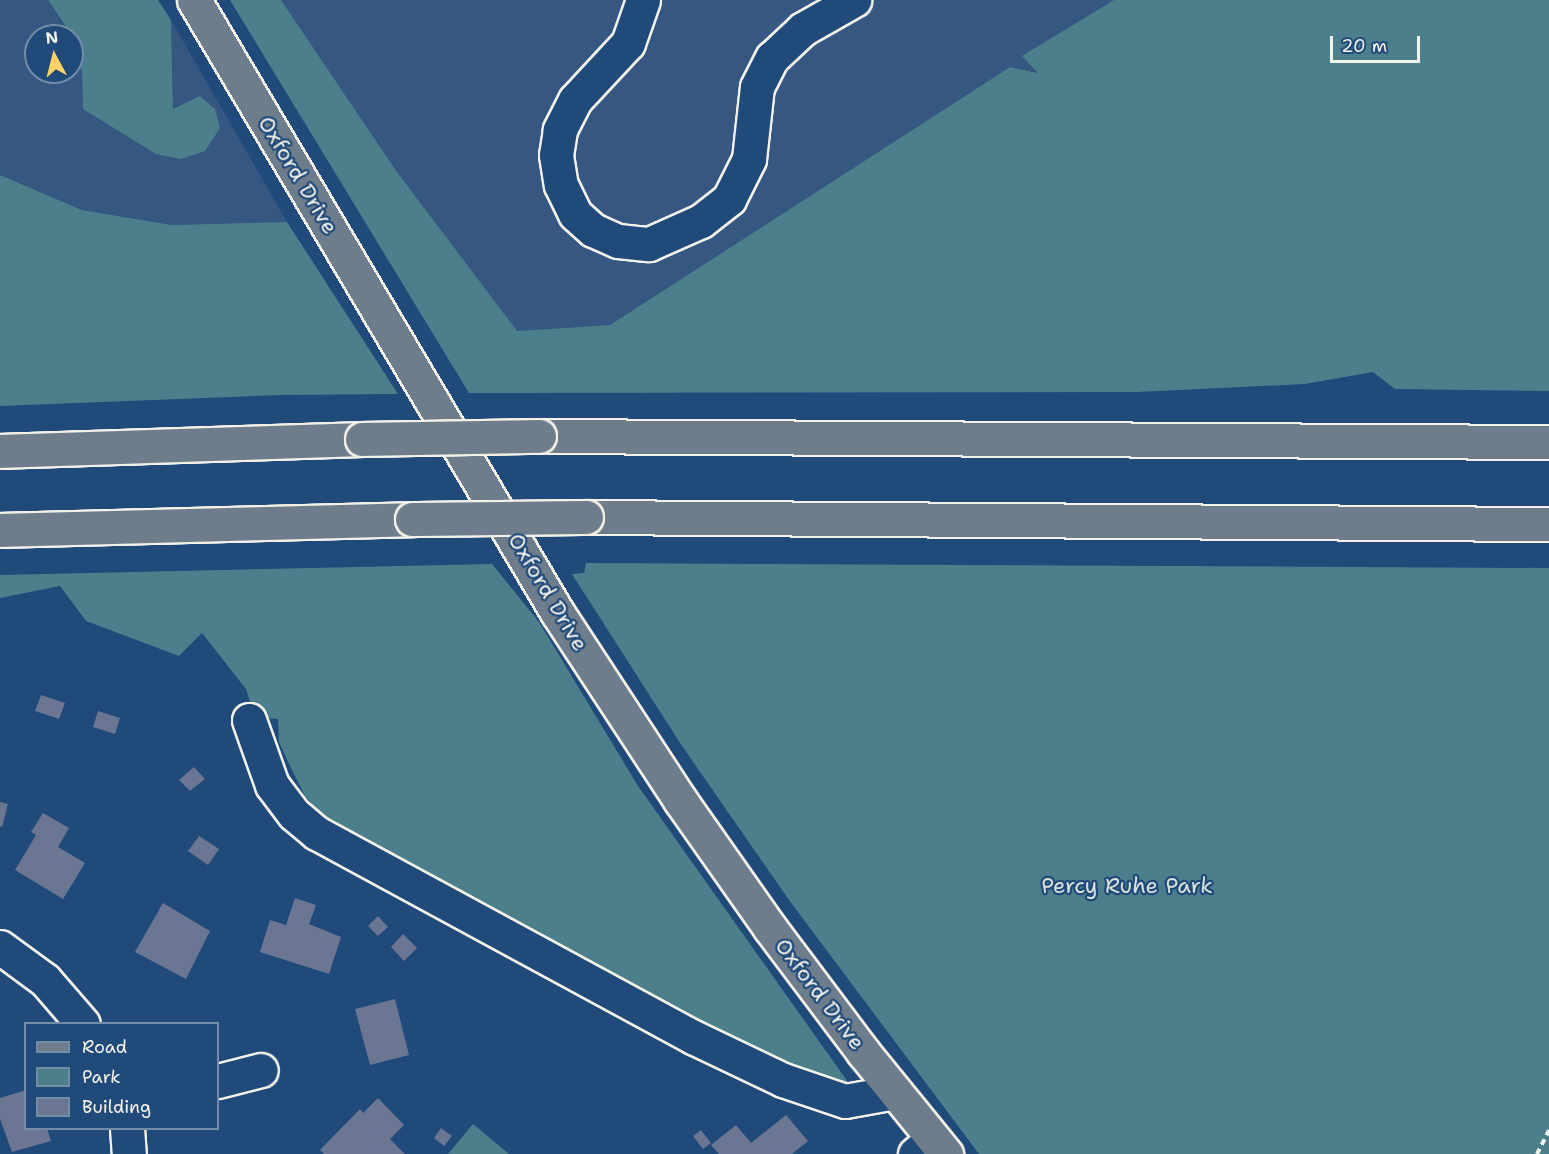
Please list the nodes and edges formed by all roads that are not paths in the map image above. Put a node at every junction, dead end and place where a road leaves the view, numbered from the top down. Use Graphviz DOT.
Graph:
graph roads {
  1 [pos="194,0"];
  2 [pos="643,0"];
  3 [pos="854,0"];
  4 [pos="1549,442"];
  5 [pos="0,451"];
  6 [pos="1549,524"];
  7 [pos="0,530"];
  8 [pos="249,720"];
  9 [pos="0,947"];
  10 [pos="82,1022"];
  11 [pos="261,1070"];
  12 [pos="219,1081"];
  13 [pos="895,1092"];
  14 [pos="127,1130"];
  15 [pos="931,1149"];
  16 [pos="129,1154"];
  1 -- 13 [label="main road, Oxford Drive"];
  2 -- 3 [label="street"];
  4 -- 5 [label="main road, bridge"];
  6 -- 7 [label="main road, bridge"];
  8 -- 13 [label="street"];
  9 -- 10 [label="street"];
  11 -- 12 [label="street"];
  13 -- 15 [label="main road, Oxford Drive"];
  14 -- 16 [label="street"];
}
